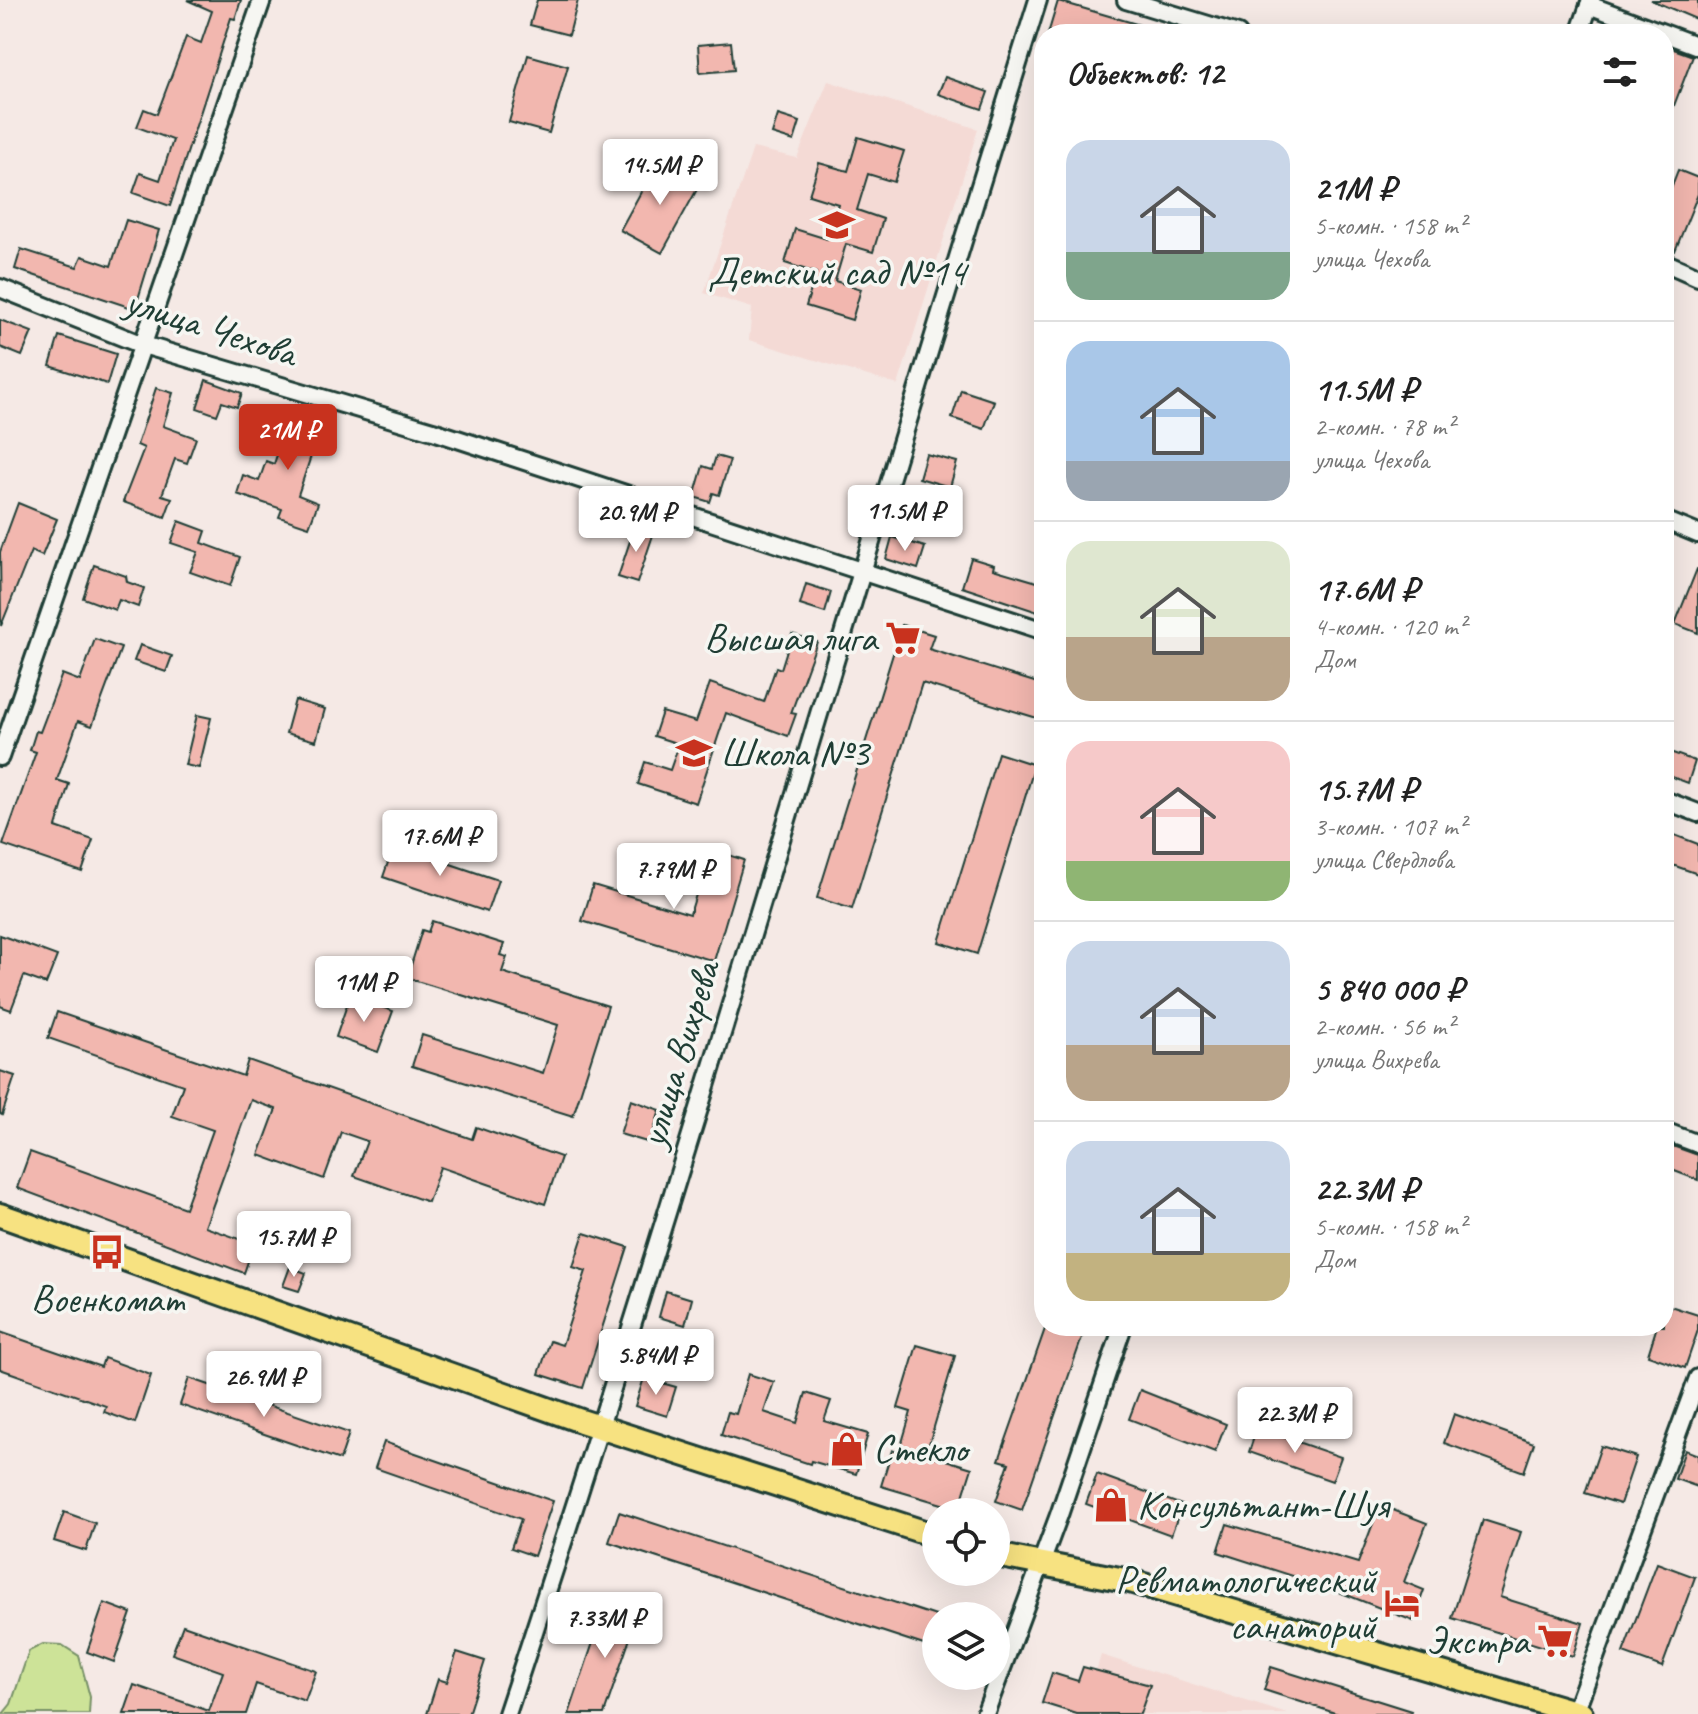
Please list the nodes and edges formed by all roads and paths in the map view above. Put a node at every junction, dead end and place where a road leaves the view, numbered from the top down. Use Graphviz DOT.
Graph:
graph roads {
  1 [pos="262,0"];
  2 [pos="1038,0"];
  3 [pos="1126,0"];
  4 [pos="1590,3"];
  5 [pos="1205,24"];
  6 [pos="1583,24"];
  7 [pos="1643,24"];
  8 [pos="1674,36"];
  9 [pos="1698,46"];
  10 [pos="1674,266"];
  11 [pos="1698,277"];
  12 [pos="0,288"];
  13 [pos="140,344"];
  14 [pos="1674,524"];
  15 [pos="1698,534"];
  16 [pos="860,572"];
  17 [pos="1034,628"];
  18 [pos="0,757"];
  19 [pos="1674,804"];
  20 [pos="1698,813"];
  21 [pos="1674,1135"];
  22 [pos="1698,1144"];
  23 [pos="0,1215"];
  24 [pos="1120,1336"];
  25 [pos="1698,1378"];
  26 [pos="1691,1421"];
  27 [pos="602,1428"];
  28 [pos="922,1531"];
  29 [pos="1010,1558"];
  30 [pos="1040,1565"];
  31 [pos="1578,1713"];
  32 [pos="507,1714"];
  33 [pos="985,1714"];
  1 -- 13 [label="street"];
  2 -- 16 [label="street, улица Вихрева"];
  3 -- 5 [label="street"];
  4 -- 6 [label="street"];
  4 -- 7 [label="street"];
  8 -- 9 [label="street"];
  10 -- 11 [label="street"];
  12 -- 13 [label="street, улица Чехова"];
  13 -- 16 [label="street, улица Чехова"];
  13 -- 18 [label="street"];
  14 -- 15 [label="street"];
  16 -- 17 [label="street, улица Чехова"];
  16 -- 27 [label="street, улица Вихрева"];
  19 -- 20 [label="street"];
  21 -- 22 [label="street"];
  23 -- 27 [label="main road"];
  24 -- 30 [label="street"];
  25 -- 26 [label="street"];
  26 -- 31 [label="street"];
  27 -- 28 [label="main road"];
  27 -- 32 [label="street, улица Вихрева"];
  29 -- 30 [label="main road"];
  30 -- 31 [label="main road"];
  30 -- 33 [label="street"];
}
